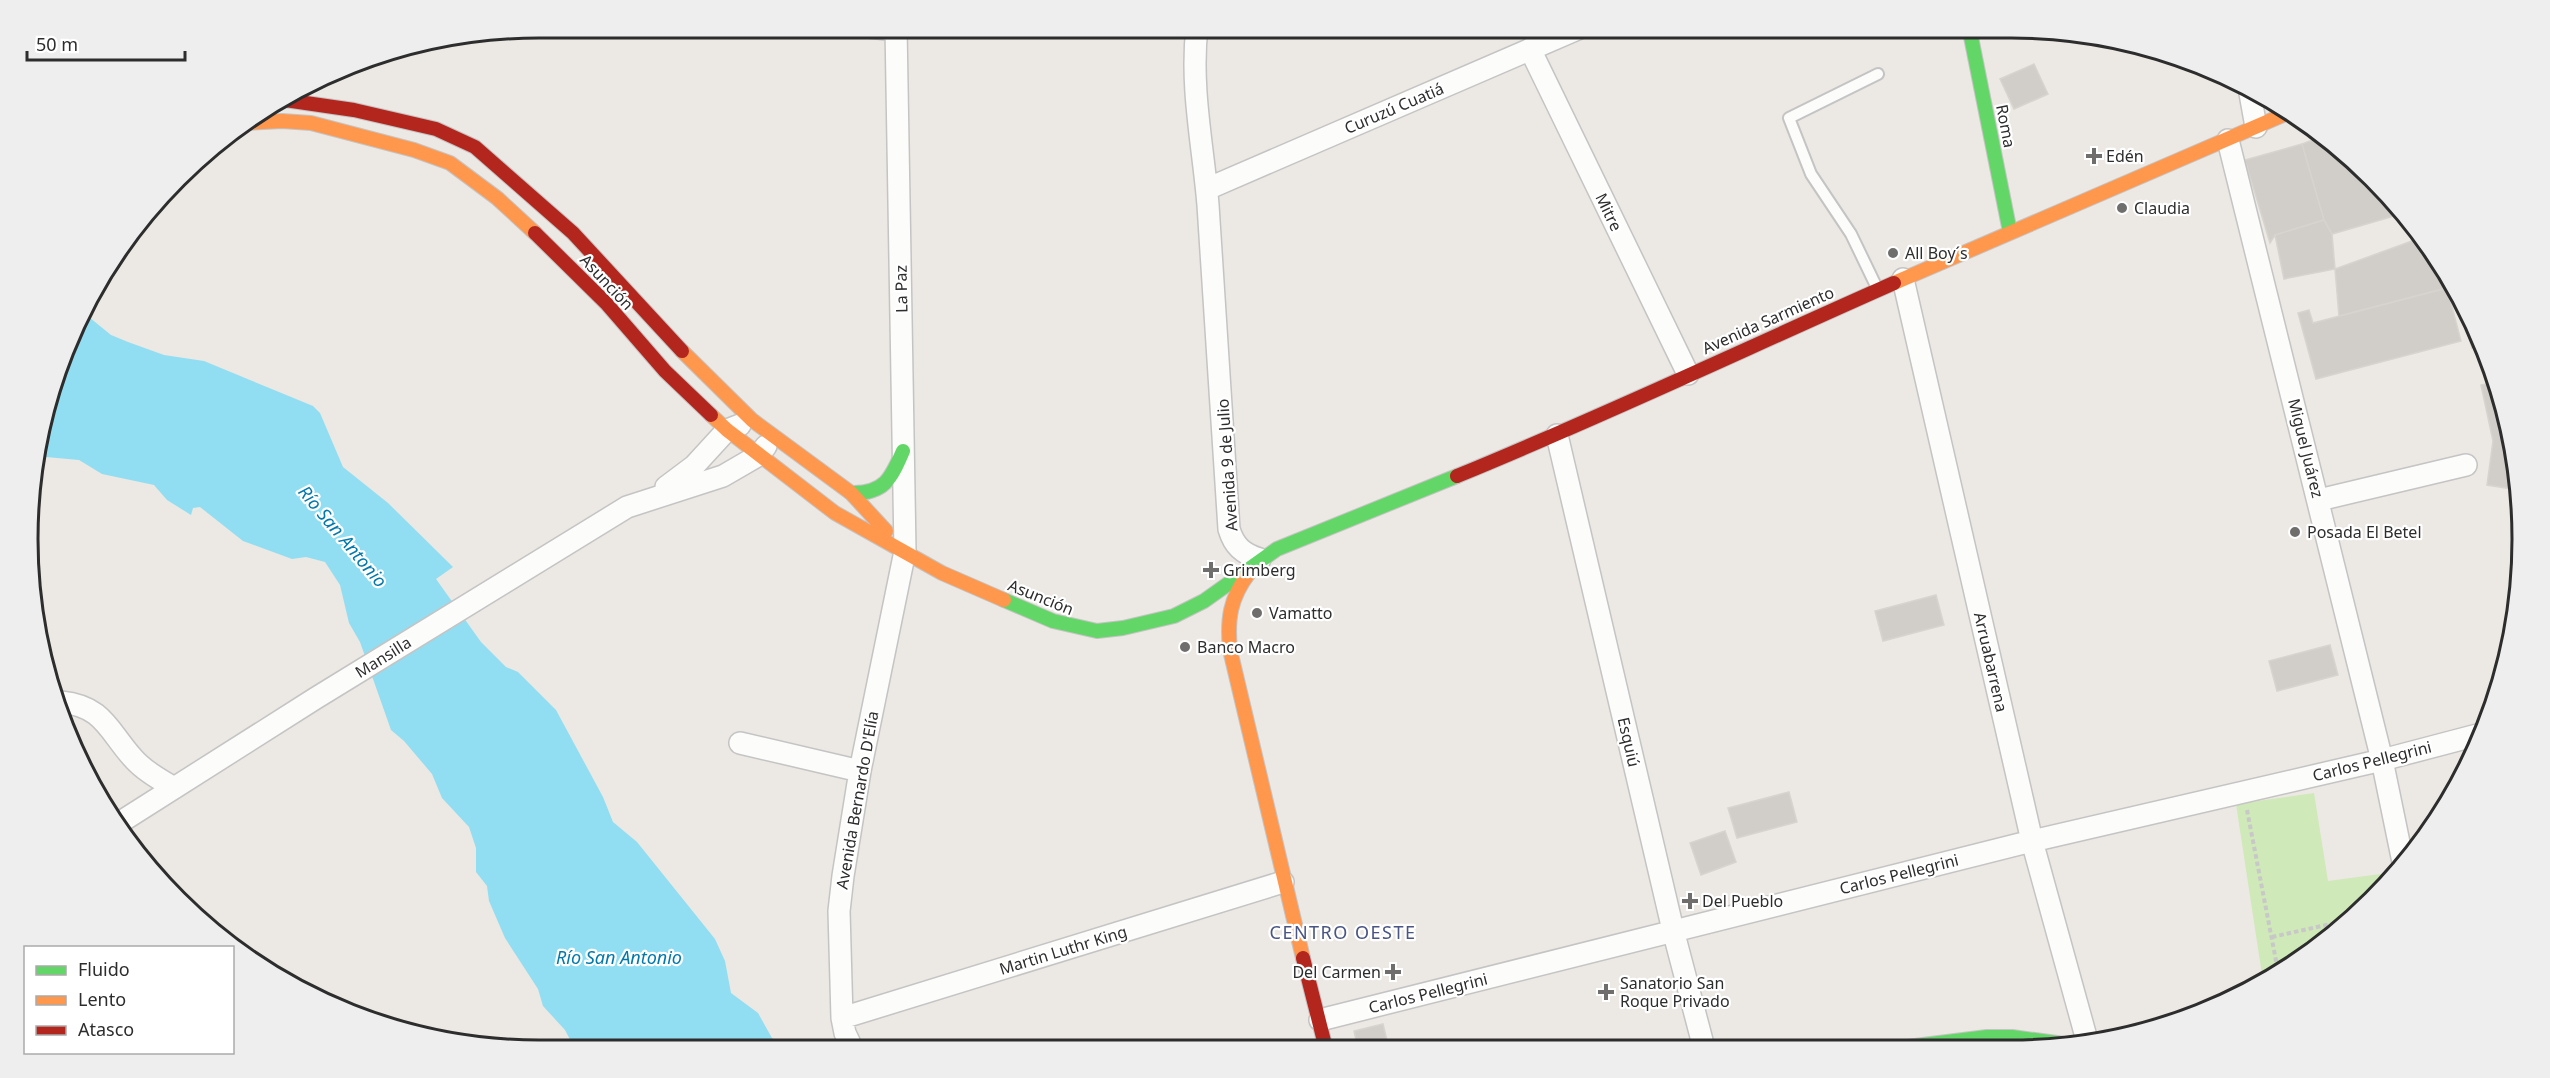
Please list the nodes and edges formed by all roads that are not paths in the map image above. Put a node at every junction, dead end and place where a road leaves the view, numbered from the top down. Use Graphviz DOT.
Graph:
graph roads {
  1 [pos="896,38"];
  2 [pos="1196,38"];
  3 [pos="1557,38"];
  4 [pos="1971,38"];
  5 [pos="1530,50"];
  6 [pos="1878,74"];
  7 [pos="2251,99"];
  8 [pos="295,101"];
  9 [pos="2280,116"];
  10 [pos="260,122"];
  11 [pos="2256,126"];
  12 [pos="2228,140"];
  13 [pos="1207,189"];
  14 [pos="2010,232"];
  15 [pos="1903,279"];
  16 [pos="1878,290"];
  17 [pos="1688,374"];
  18 [pos="752,420"];
  19 [pos="727,430"];
  20 [pos="770,434"];
  21 [pos="1557,435"];
  22 [pos="903,451"];
  23 [pos="759,455"];
  24 [pos="2466,465"];
  25 [pos="851,493"];
  26 [pos="651,498"];
  27 [pos="2319,500"];
  28 [pos="905,551"];
  29 [pos="1260,559"];
  30 [pos="1174,616"];
  31 [pos="1197,620"];
  32 [pos="1216,632"];
  33 [pos="1230,650"];
  34 [pos="65,702"];
  35 [pos="2472,736"];
  36 [pos="740,743"];
  37 [pos="2382,760"];
  38 [pos="860,771"];
  39 [pos="174,788"];
  40 [pos="124,820"];
  41 [pos="2032,841"];
  42 [pos="2401,854"];
  43 [pos="1283,882"];
  44 [pos="1673,930"];
  45 [pos="842,1018"];
  46 [pos="1320,1020"];
  47 [pos="2085,1035"];
  48 [pos="2030,1039"];
  49 [pos="848,1040"];
  50 [pos="1324,1040"];
  51 [pos="1702,1040"];
  52 [pos="1963,1040"];
  1 -- 22 [label="street, La Paz"];
  2 -- 13 [label="street, Avenida 9 de Julio"];
  3 -- 5 [label="street, Curuzú Cuatiá"];
  4 -- 14 [label="main road, Roma"];
  5 -- 13 [label="street, Curuzú Cuatiá"];
  5 -- 17 [label="street, Mitre"];
  6 -- 16 [label="lane"];
  7 -- 11 [label="street"];
  8 -- 18 [label="main road, Asunción"];
  9 -- 11 [label="main road, Avenida Sarmiento"];
  10 -- 19 [label="main road, Asunción"];
  11 -- 12 [label="main road, Avenida Sarmiento"];
  12 -- 14 [label="main road, Avenida Sarmiento"];
  12 -- 27 [label="street, Miguel Juárez"];
  13 -- 29 [label="street, Avenida 9 de Julio"];
  14 -- 15 [label="main road, Avenida Sarmiento"];
  15 -- 16 [label="main road, Avenida Sarmiento"];
  15 -- 41 [label="street, Arruabarrena"];
  16 -- 17 [label="main road, Avenida Sarmiento"];
  17 -- 21 [label="main road, Avenida Sarmiento"];
  18 -- 19 [label="street, Mansilla"];
  18 -- 20 [label="main road, Asunción"];
  19 -- 23 [label="main road, Asunción"];
  19 -- 26 [label="street, Mansilla"];
  20 -- 23 [label="street"];
  20 -- 25 [label="main road, Asunción"];
  21 -- 29 [label="main road, Avenida Sarmiento"];
  21 -- 44 [label="street, Esquiú"];
  22 -- 25 [label="main road"];
  22 -- 28 [label="street, La Paz"];
  23 -- 26 [label="street, Mansilla"];
  23 -- 28 [label="main road, Asunción"];
  24 -- 27 [label="street"];
  25 -- 28 [label="main road, Asunción"];
  26 -- 39 [label="street, Mansilla"];
  27 -- 37 [label="street, Miguel Juárez"];
  28 -- 30 [label="main road, Asunción"];
  28 -- 38 [label="street, Avenida Bernardo D'Elía"];
  29 -- 30 [label="main road, Asunción"];
  29 -- 33 [label="main road"];
  30 -- 31 [label="main road, Asunción"];
  32 -- 33 [label="main road"];
  33 -- 43 [label="main road"];
  34 -- 39 [label="street"];
  35 -- 37 [label="street, Carlos Pellegrini"];
  36 -- 38 [label="street"];
  37 -- 41 [label="street, Carlos Pellegrini"];
  37 -- 42 [label="street, Miguel Juárez"];
  38 -- 45 [label="street, Avenida Bernardo D'Elía"];
  39 -- 40 [label="street, Mansilla"];
  41 -- 44 [label="street, Carlos Pellegrini"];
  41 -- 47 [label="street, Arruabarrena"];
  43 -- 45 [label="street, Martin Luthr King"];
  43 -- 46 [label="main road"];
  44 -- 46 [label="street, Carlos Pellegrini"];
  44 -- 51 [label="street, Esquiú"];
  45 -- 49 [label="street, Avenida Bernardo D'Elía"];
  46 -- 50 [label="main road"];
  48 -- 52 [label="main road"];
}
